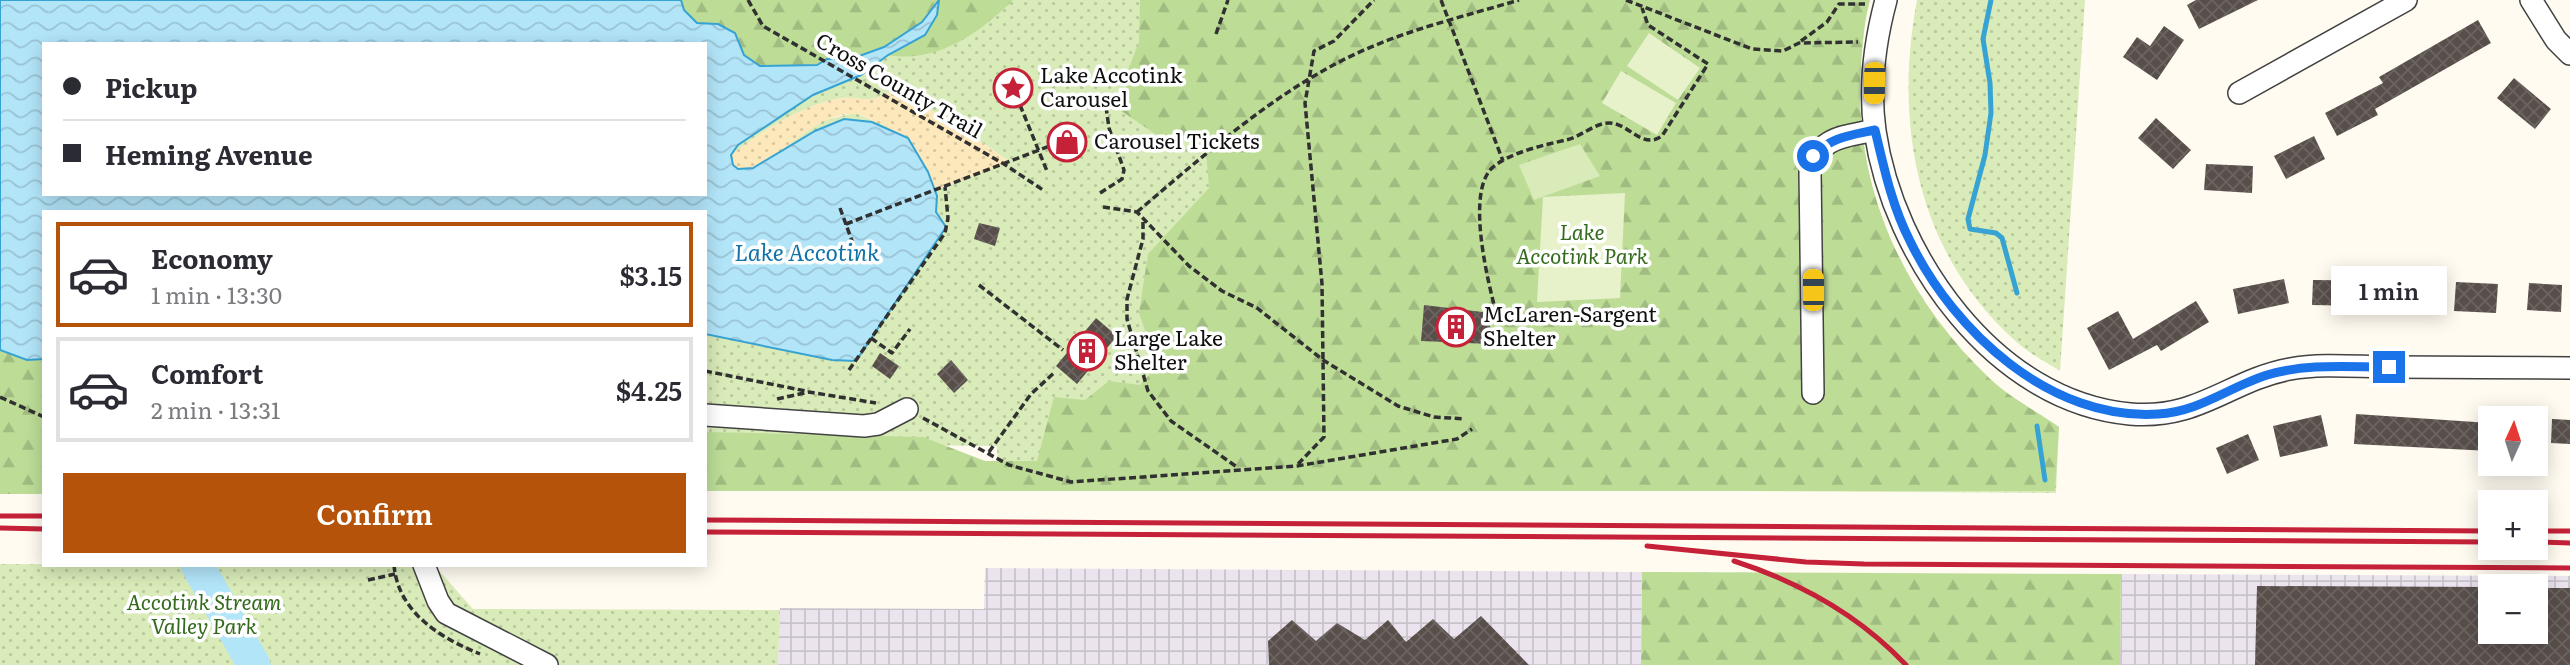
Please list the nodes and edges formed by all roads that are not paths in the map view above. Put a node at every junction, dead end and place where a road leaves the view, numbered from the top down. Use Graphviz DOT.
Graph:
graph roads {
  1 [pos="2406,0"];
  2 [pos="2531,0"];
  3 [pos="1886,1"];
  4 [pos="2570,54"];
  5 [pos="2239,93"];
  6 [pos="1875,130"];
  7 [pos="2570,368"];
  8 [pos="1813,393"];
  9 [pos="897,407"];
  10 [pos="707,415"];
  11 [pos="425,567"];
  12 [pos="547,665"];
  1 -- 5 [label="street"];
  2 -- 4 [label="street"];
  3 -- 6 [label="street"];
  6 -- 7 [label="street"];
  6 -- 8 [label="street"];
  9 -- 10 [label="street"];
  11 -- 12 [label="street"];
}
